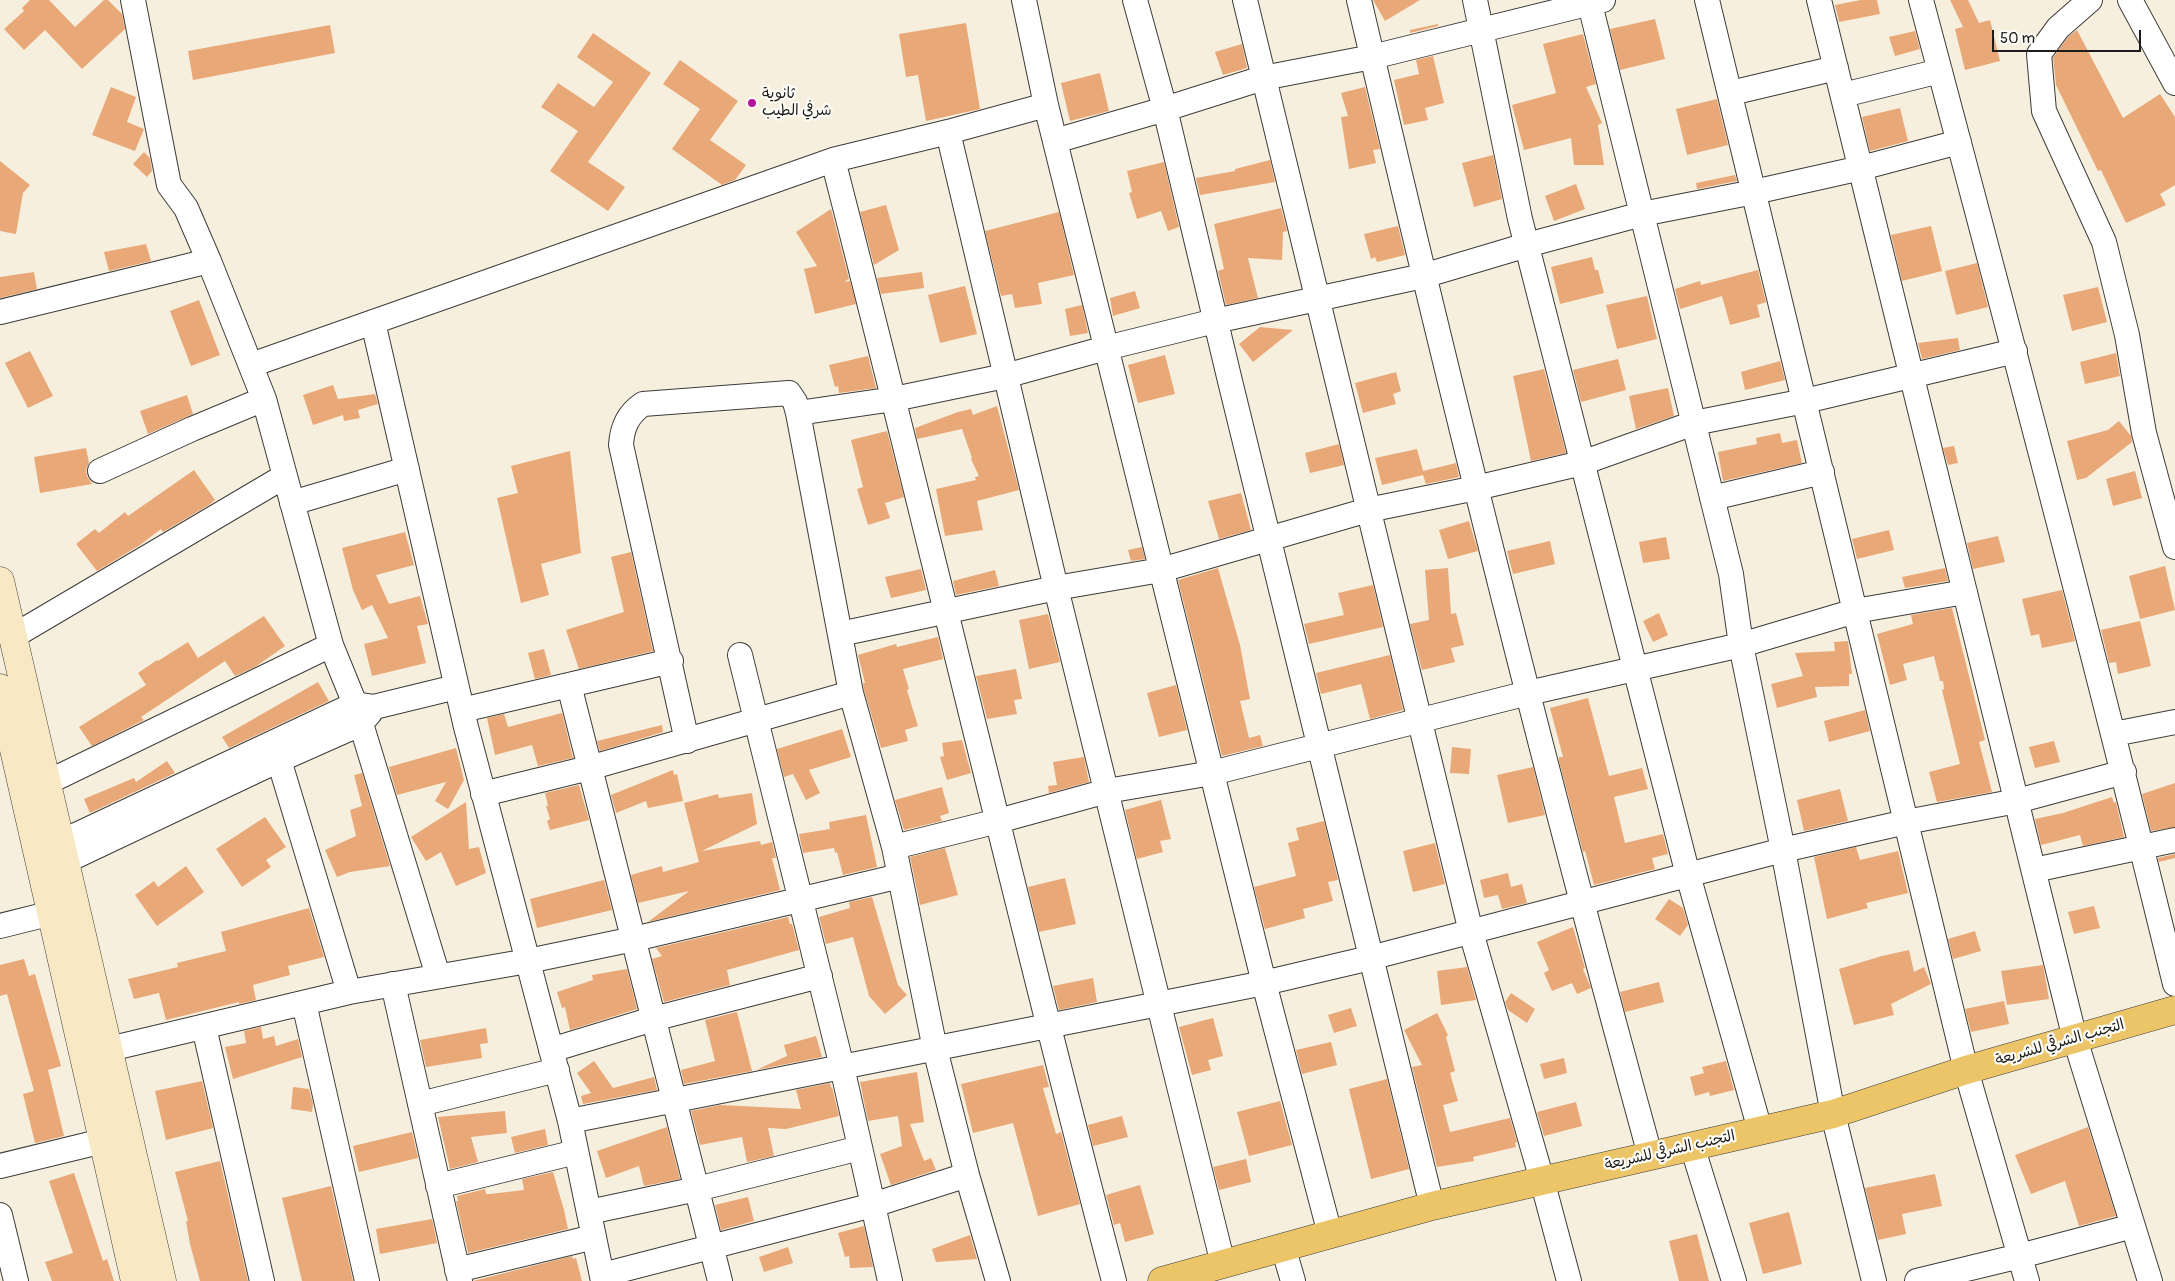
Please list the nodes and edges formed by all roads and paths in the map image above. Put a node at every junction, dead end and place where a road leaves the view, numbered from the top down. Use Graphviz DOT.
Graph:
graph roads {
  1 [pos="133,0"];
  2 [pos="1024,0"];
  3 [pos="1135,0"];
  4 [pos="1245,0"];
  5 [pos="1359,0"];
  6 [pos="1475,0"];
  7 [pos="1707,0"];
  8 [pos="1819,0"];
  9 [pos="1921,0"];
  10 [pos="2090,0"];
  11 [pos="2130,0"];
  12 [pos="1594,1"];
  13 [pos="1481,29"];
  14 [pos="1372,56"];
  15 [pos="1836,68"];
  16 [pos="1940,71"];
  17 [pos="1264,78"];
  18 [pos="2175,83"];
  19 [pos="1730,93"];
  20 [pos="1843,96"];
  21 [pos="1046,105"];
  22 [pos="1165,110"];
  23 [pos="948,132"];
  24 [pos="1055,141"];
  25 [pos="1959,142"];
  26 [pos="833,160"];
  27 [pos="1861,168"];
  28 [pos="1754,192"];
  29 [pos="1642,214"];
  30 [pos="1526,245"];
  31 [pos="209,261"];
  32 [pos="1423,276"];
  33 [pos="1317,300"];
  34 [pos="0,312"];
  35 [pos="1216,321"];
  36 [pos="373,322"];
  37 [pos="1106,348"];
  38 [pos="2015,351"];
  39 [pos="251,364"];
  40 [pos="1912,375"];
  41 [pos="1005,376"];
  42 [pos="894,398"];
  43 [pos="264,399"];
  44 [pos="1805,401"];
  45 [pos="798,413"];
  46 [pos="1694,423"];
  47 [pos="1582,463"];
  48 [pos="406,469"];
  49 [pos="100,470"];
  50 [pos="1822,472"];
  51 [pos="285,476"];
  52 [pos="1476,488"];
  53 [pos="1712,498"];
  54 [pos="292,503"];
  55 [pos="1368,510"];
  56 [pos="1268,538"];
  57 [pos="2175,547"];
  58 [pos="1161,570"];
  59 [pos="0,581"];
  60 [pos="1056,588"];
  61 [pos="1965,592"];
  62 [pos="946,610"];
  63 [pos="1855,611"];
  64 [pos="840,634"];
  65 [pos="12,637"];
  66 [pos="331,645"];
  67 [pos="1741,645"];
  68 [pos="740,655"];
  69 [pos="670,661"];
  70 [pos="1635,670"];
  71 [pos="569,685"];
  72 [pos="456,687"];
  73 [pos="0,688"];
  74 [pos="851,693"];
  75 [pos="1528,694"];
  76 [pos="462,710"];
  77 [pos="363,712"];
  78 [pos="756,720"];
  79 [pos="1420,721"];
  80 [pos="2175,722"];
  81 [pos="2114,734"];
  82 [pos="687,741"];
  83 [pos="1319,747"];
  84 [pos="279,760"];
  85 [pos="589,768"];
  86 [pos="2124,772"];
  87 [pos="1212,773"];
  88 [pos="46,783"];
  89 [pos="1107,791"];
  90 [pos="483,794"];
  91 [pos="2017,801"];
  92 [pos="998,821"];
  93 [pos="1906,822"];
  94 [pos="2175,840"];
  95 [pos="894,846"];
  96 [pos="2142,847"];
  97 [pos="1783,850"];
  98 [pos="51,858"];
  99 [pos="2034,870"];
  100 [pos="1688,875"];
  101 [pos="900,876"];
  102 [pos="801,899"];
  103 [pos="1581,903"];
  104 [pos="52,913"];
  105 [pos="0,926"];
  106 [pos="1471,932"];
  107 [pos="634,939"];
  108 [pos="1370,958"];
  109 [pos="528,961"];
  110 [pos="438,976"];
  111 [pos="820,976"];
  112 [pos="393,984"];
  113 [pos="1264,984"];
  114 [pos="2175,984"];
  115 [pos="349,992"];
  116 [pos="304,1003"];
  117 [pos="1160,1005"];
  118 [pos="2175,1010"];
  119 [pos="653,1019"];
  120 [pos="204,1026"];
  121 [pos="1047,1027"];
  122 [pos="2076,1039"];
  123 [pos="109,1049"];
  124 [pos="935,1049"];
  125 [pos="554,1060"];
  126 [pos="842,1067"];
  127 [pos="1966,1070"];
  128 [pos="674,1100"];
  129 [pos="420,1104"];
  130 [pos="1833,1114"];
  131 [pos="570,1121"];
  132 [pos="1760,1130"];
  133 [pos="103,1141"];
  134 [pos="1692,1146"];
  135 [pos="860,1148"];
  136 [pos="576,1152"];
  137 [pos="1650,1155"];
  138 [pos="0,1166"];
  139 [pos="967,1176"];
  140 [pos="1542,1180"];
  141 [pos="438,1186"];
  142 [pos="697,1189"];
  143 [pos="873,1205"];
  144 [pos="1432,1206"];
  145 [pos="589,1212"];
  146 [pos="0,1215"];
  147 [pos="2133,1226"];
  148 [pos="1330,1234"];
  149 [pos="594,1237"];
  150 [pos="1283,1247"];
  151 [pos="711,1248"];
  152 [pos="2020,1256"];
  153 [pos="1223,1264"];
  154 [pos="458,1276"];
  155 [pos="603,1278"];
  156 [pos="16,1281"];
  157 [pos="135,1281"];
  158 [pos="162,1281"];
  159 [pos="262,1281"];
  160 [pos="367,1281"];
  161 [pos="720,1281"];
  162 [pos="890,1281"];
  163 [pos="998,1281"];
  164 [pos="1114,1281"];
  165 [pos="1162,1281"];
  166 [pos="1293,1281"];
  167 [pos="1568,1281"];
  168 [pos="1734,1281"];
  169 [pos="1874,1281"];
  170 [pos="1917,1281"];
  171 [pos="2027,1281"];
  172 [pos="2150,1281"];
  1 -- 31 [label="street"];
  2 -- 21 [label="street"];
  3 -- 22 [label="street"];
  4 -- 17 [label="street"];
  5 -- 14 [label="street"];
  6 -- 13 [label="street"];
  7 -- 19 [label="street"];
  8 -- 15 [label="street"];
  9 -- 16 [label="street"];
  10 -- 57 [label="street"];
  11 -- 18 [label="street"];
  12 -- 13 [label="street"];
  12 -- 29 [label="street"];
  13 -- 14 [label="street"];
  13 -- 30 [label="street"];
  14 -- 17 [label="street"];
  14 -- 32 [label="street"];
  15 -- 19 [label="street"];
  15 -- 20 [label="street"];
  16 -- 20 [label="street"];
  16 -- 25 [label="street"];
  17 -- 22 [label="street"];
  17 -- 33 [label="street"];
  19 -- 28 [label="street"];
  20 -- 27 [label="street"];
  21 -- 23 [label="street"];
  21 -- 24 [label="street"];
  22 -- 24 [label="street"];
  22 -- 35 [label="street"];
  23 -- 26 [label="street"];
  23 -- 41 [label="street"];
  24 -- 37 [label="street"];
  25 -- 27 [label="street"];
  25 -- 38 [label="street"];
  26 -- 36 [label="street"];
  26 -- 42 [label="street"];
  27 -- 28 [label="street"];
  27 -- 40 [label="street"];
  28 -- 29 [label="street"];
  28 -- 44 [label="street"];
  29 -- 30 [label="street"];
  29 -- 46 [label="street"];
  30 -- 32 [label="street"];
  30 -- 47 [label="street"];
  31 -- 34 [label="street"];
  31 -- 39 [label="street"];
  32 -- 33 [label="street"];
  32 -- 52 [label="street"];
  33 -- 35 [label="street"];
  33 -- 55 [label="street"];
  35 -- 37 [label="street"];
  35 -- 56 [label="street"];
  36 -- 39 [label="street"];
  36 -- 48 [label="street"];
  37 -- 41 [label="street"];
  37 -- 58 [label="street"];
  38 -- 40 [label="street"];
  38 -- 81 [label="street"];
  39 -- 43 [label="street"];
  40 -- 44 [label="street"];
  40 -- 61 [label="street"];
  41 -- 42 [label="street"];
  41 -- 60 [label="street"];
  42 -- 45 [label="street"];
  42 -- 62 [label="street"];
  43 -- 49 [label="street"];
  43 -- 51 [label="street"];
  44 -- 46 [label="street"];
  44 -- 50 [label="street"];
  45 -- 64 [label="street"];
  45 -- 69 [label="street"];
  46 -- 47 [label="street"];
  46 -- 53 [label="street"];
  47 -- 52 [label="street"];
  47 -- 70 [label="street"];
  48 -- 54 [label="street"];
  48 -- 72 [label="street"];
  50 -- 53 [label="street"];
  50 -- 63 [label="street"];
  51 -- 54 [label="street"];
  51 -- 65 [label="street"];
  52 -- 55 [label="street"];
  52 -- 75 [label="street"];
  53 -- 67 [label="street"];
  54 -- 66 [label="street"];
  55 -- 56 [label="street"];
  55 -- 79 [label="street"];
  56 -- 58 [label="street"];
  56 -- 83 [label="street"];
  58 -- 60 [label="street"];
  58 -- 87 [label="street"];
  59 -- 65 [label="main road"];
  60 -- 62 [label="street"];
  60 -- 89 [label="street"];
  61 -- 63 [label="street"];
  61 -- 91 [label="street"];
  62 -- 64 [label="street"];
  62 -- 92 [label="street"];
  63 -- 67 [label="street"];
  63 -- 93 [label="street"];
  64 -- 74 [label="street"];
  65 -- 88 [label="main road"];
  66 -- 77 [label="street"];
  66 -- 88 [label="street"];
  67 -- 70 [label="street"];
  67 -- 97 [label="street"];
  68 -- 78 [label="street"];
  69 -- 71 [label="street"];
  69 -- 82 [label="street"];
  70 -- 75 [label="street"];
  70 -- 100 [label="street"];
  71 -- 76 [label="street"];
  71 -- 85 [label="street"];
  72 -- 76 [label="street"];
  72 -- 77 [label="street"];
  73 -- 98 [label="main road"];
  74 -- 78 [label="street"];
  74 -- 95 [label="street"];
  75 -- 79 [label="street"];
  75 -- 103 [label="street"];
  76 -- 90 [label="street"];
  77 -- 84 [label="street"];
  77 -- 98 [label="street"];
  77 -- 110 [label="street"];
  78 -- 82 [label="street"];
  78 -- 102 [label="street"];
  79 -- 83 [label="street"];
  79 -- 106 [label="street"];
  80 -- 81 [label="street"];
  81 -- 86 [label="street"];
  82 -- 85 [label="street"];
  83 -- 87 [label="street"];
  83 -- 108 [label="street"];
  84 -- 98 [label="street"];
  84 -- 115 [label="street"];
  85 -- 90 [label="street"];
  85 -- 107 [label="street"];
  86 -- 91 [label="street"];
  86 -- 96 [label="street"];
  87 -- 89 [label="street"];
  87 -- 113 [label="street"];
  88 -- 98 [label="main road"];
  89 -- 92 [label="street"];
  89 -- 117 [label="street"];
  90 -- 109 [label="street"];
  91 -- 93 [label="street"];
  91 -- 99 [label="street"];
  92 -- 95 [label="street"];
  92 -- 121 [label="street"];
  93 -- 97 [label="street"];
  93 -- 127 [label="street"];
  94 -- 96 [label="street"];
  95 -- 101 [label="street"];
  96 -- 99 [label="street"];
  96 -- 114 [label="street"];
  97 -- 100 [label="street"];
  97 -- 130 [label="street"];
  98 -- 104 [label="main road"];
  98 -- 123 [label="main road"];
  99 -- 122 [label="street"];
  100 -- 103 [label="street"];
  100 -- 132 [label="street"];
  101 -- 102 [label="street"];
  101 -- 124 [label="street"];
  102 -- 107 [label="street"];
  102 -- 111 [label="street"];
  103 -- 106 [label="street"];
  103 -- 137 [label="street"];
  104 -- 105 [label="street"];
  104 -- 133 [label="main road"];
  106 -- 108 [label="street"];
  106 -- 140 [label="street"];
  107 -- 109 [label="street"];
  107 -- 119 [label="street"];
  108 -- 113 [label="street"];
  108 -- 144 [label="street"];
  109 -- 110 [label="street"];
  109 -- 125 [label="street"];
  110 -- 112 [label="street"];
  111 -- 119 [label="street"];
  111 -- 126 [label="street"];
  112 -- 115 [label="street"];
  112 -- 129 [label="street"];
  113 -- 117 [label="street"];
  113 -- 148 [label="street"];
  115 -- 116 [label="street"];
  116 -- 120 [label="street"];
  116 -- 160 [label="street"];
  117 -- 121 [label="street"];
  117 -- 153 [label="street"];
  118 -- 122 [label="main road, التجنب الشرقي للشريعة"];
  119 -- 125 [label="street"];
  119 -- 128 [label="street"];
  120 -- 123 [label="street"];
  120 -- 159 [label="street"];
  121 -- 124 [label="street"];
  121 -- 164 [label="street"];
  122 -- 127 [label="main road, التجنب الشرقي للشريعة"];
  122 -- 147 [label="street"];
  123 -- 158 [label="main road"];
  124 -- 126 [label="street"];
  124 -- 139 [label="street"];
  125 -- 129 [label="street"];
  125 -- 131 [label="street"];
  126 -- 128 [label="street"];
  126 -- 135 [label="street"];
  127 -- 130 [label="main road, التجنب الشرقي للشريعة"];
  127 -- 152 [label="street"];
  128 -- 131 [label="street"];
  128 -- 142 [label="street"];
  129 -- 141 [label="street"];
  130 -- 132 [label="main road, التجنب الشرقي للشريعة"];
  130 -- 169 [label="street"];
  131 -- 136 [label="street"];
  132 -- 134 [label="main road, التجنب الشرقي للشريعة"];
  133 -- 138 [label="street"];
  133 -- 157 [label="main road"];
  134 -- 137 [label="main road, التجنب الشرقي للشريعة"];
  134 -- 168 [label="street"];
  135 -- 142 [label="street"];
  135 -- 143 [label="street"];
  136 -- 141 [label="street"];
  136 -- 145 [label="street"];
  137 -- 140 [label="main road, التجنب الشرقي للشريعة"];
  139 -- 143 [label="street"];
  139 -- 163 [label="street"];
  140 -- 144 [label="main road, التجنب الشرقي للشريعة"];
  140 -- 167 [label="street"];
  141 -- 154 [label="street"];
  142 -- 145 [label="street"];
  142 -- 151 [label="street"];
  143 -- 151 [label="street"];
  143 -- 162 [label="street"];
  144 -- 148 [label="main road, التجنب الشرقي للشريعة"];
  145 -- 149 [label="street"];
  146 -- 156 [label="street"];
  147 -- 152 [label="street"];
  147 -- 172 [label="street"];
  148 -- 150 [label="main road, التجنب الشرقي للشريعة"];
  149 -- 154 [label="street"];
  149 -- 155 [label="street"];
  150 -- 153 [label="main road, التجنب الشرقي للشريعة"];
  150 -- 166 [label="street"];
  151 -- 155 [label="street"];
  151 -- 161 [label="street"];
  152 -- 170 [label="street"];
  152 -- 171 [label="street"];
  153 -- 165 [label="main road, التجنب الشرقي للشريعة"];
}
